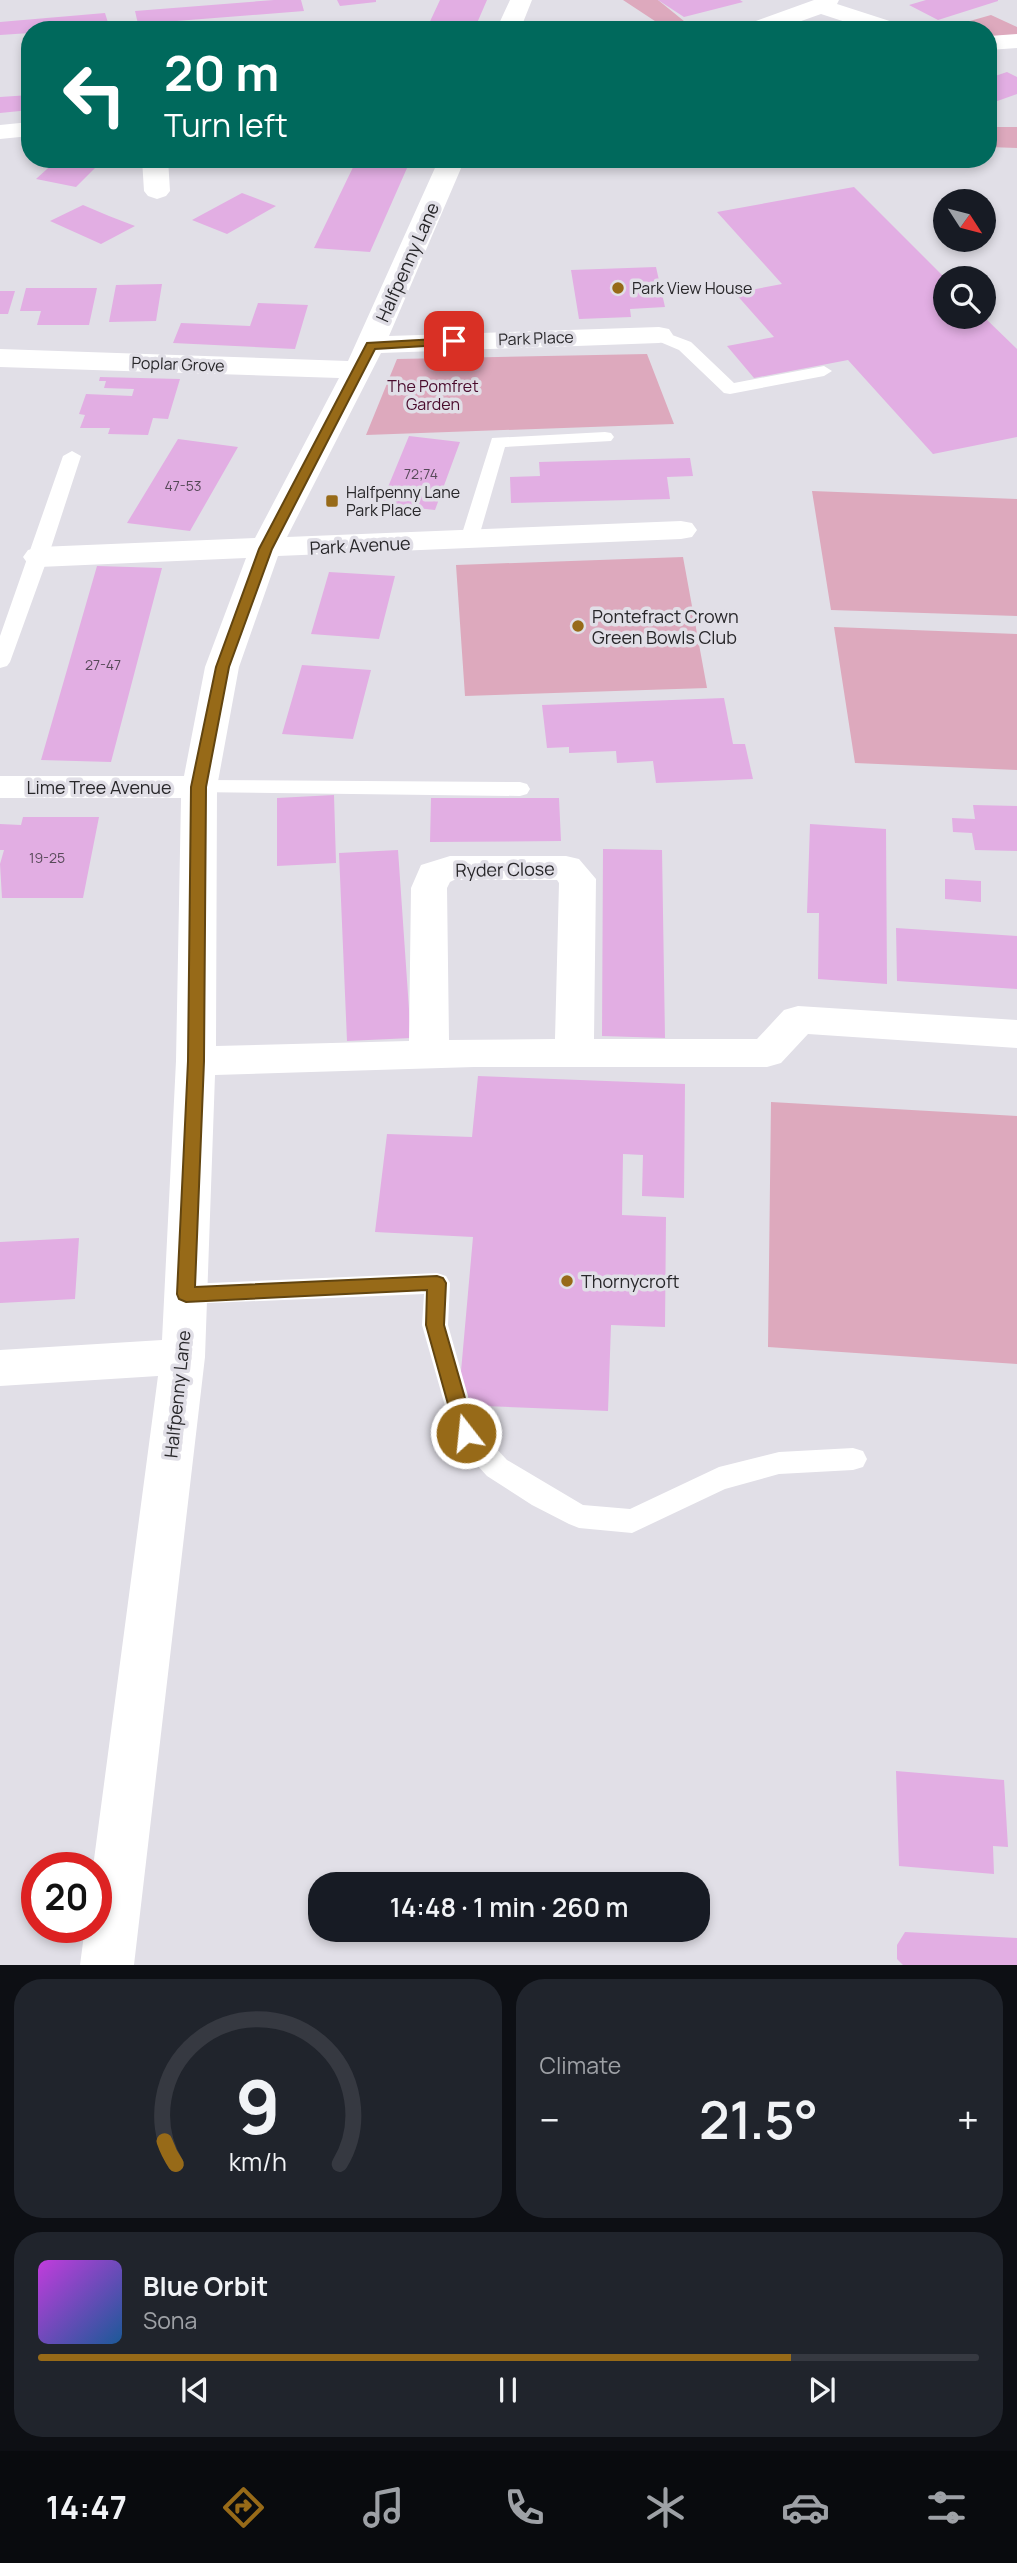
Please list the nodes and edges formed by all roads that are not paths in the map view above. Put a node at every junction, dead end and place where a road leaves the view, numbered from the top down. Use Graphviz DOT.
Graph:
graph roads {
  1 [pos="521,0"];
  2 [pos="824,3"];
  3 [pos="512,21"];
  4 [pos="777,21"];
  5 [pos="871,21"];
  6 [pos="1017,41"];
  7 [pos="997,42"];
  8 [pos="21,130"];
  9 [pos="0,132"];
  10 [pos="155,168"];
  11 [pos="448,168"];
  12 [pos="156,191"];
  13 [pos="659,335"];
  14 [pos="0,358"];
  15 [pos="364,358"];
  16 [pos="824,371"];
  17 [pos="605,437"];
  18 [pos="72,456"];
  19 [pos="681,530"];
  20 [pos="468,540"];
  21 [pos="265,549"];
  22 [pos="39,557"];
  23 [pos="0,662"];
  24 [pos="0,787"];
  25 [pos="199,787"];
  26 [pos="520,789"];
  27 [pos="1017,1034"];
  28 [pos="574,1053"];
  29 [pos="429,1054"];
  30 [pos="196,1061"];
  31 [pos="186,1294"];
  32 [pos="183,1357"];
  33 [pos="0,1368"];
  34 [pos="853,1459"];
  35 [pos="107,1965"];
  1 -- 3 [label="street"];
  2 -- 4 [label="street"];
  2 -- 5 [label="street"];
  6 -- 7 [label="street"];
  8 -- 9 [label="street"];
  10 -- 12 [label="street"];
  11 -- 15 [label="street, Halfpenny Lane"];
  13 -- 15 [label="street, Park Place"];
  13 -- 16 [label="lane"];
  14 -- 15 [label="street, Poplar Grove"];
  15 -- 21 [label="street, Halfpenny Lane"];
  17 -- 20 [label="lane"];
  18 -- 22 [label="lane"];
  19 -- 20 [label="street, Park Avenue"];
  20 -- 21 [label="street, Park Avenue"];
  21 -- 22 [label="street, Park Avenue"];
  21 -- 25 [label="street, Halfpenny Lane"];
  22 -- 23 [label="lane"];
  24 -- 25 [label="street, Lime Tree Avenue"];
  25 -- 26 [label="lane"];
  25 -- 30 [label="street, Halfpenny Lane"];
  27 -- 28 [label="street"];
  28 -- 29 [label="street"];
  28 -- 29 [label="street, Ryder Close"];
  29 -- 30 [label="street"];
  30 -- 31 [label="street, Halfpenny Lane"];
  31 -- 32 [label="street, Halfpenny Lane"];
  31 -- 34 [label="lane"];
  32 -- 33 [label="street"];
  32 -- 35 [label="street, Halfpenny Lane"];
}
